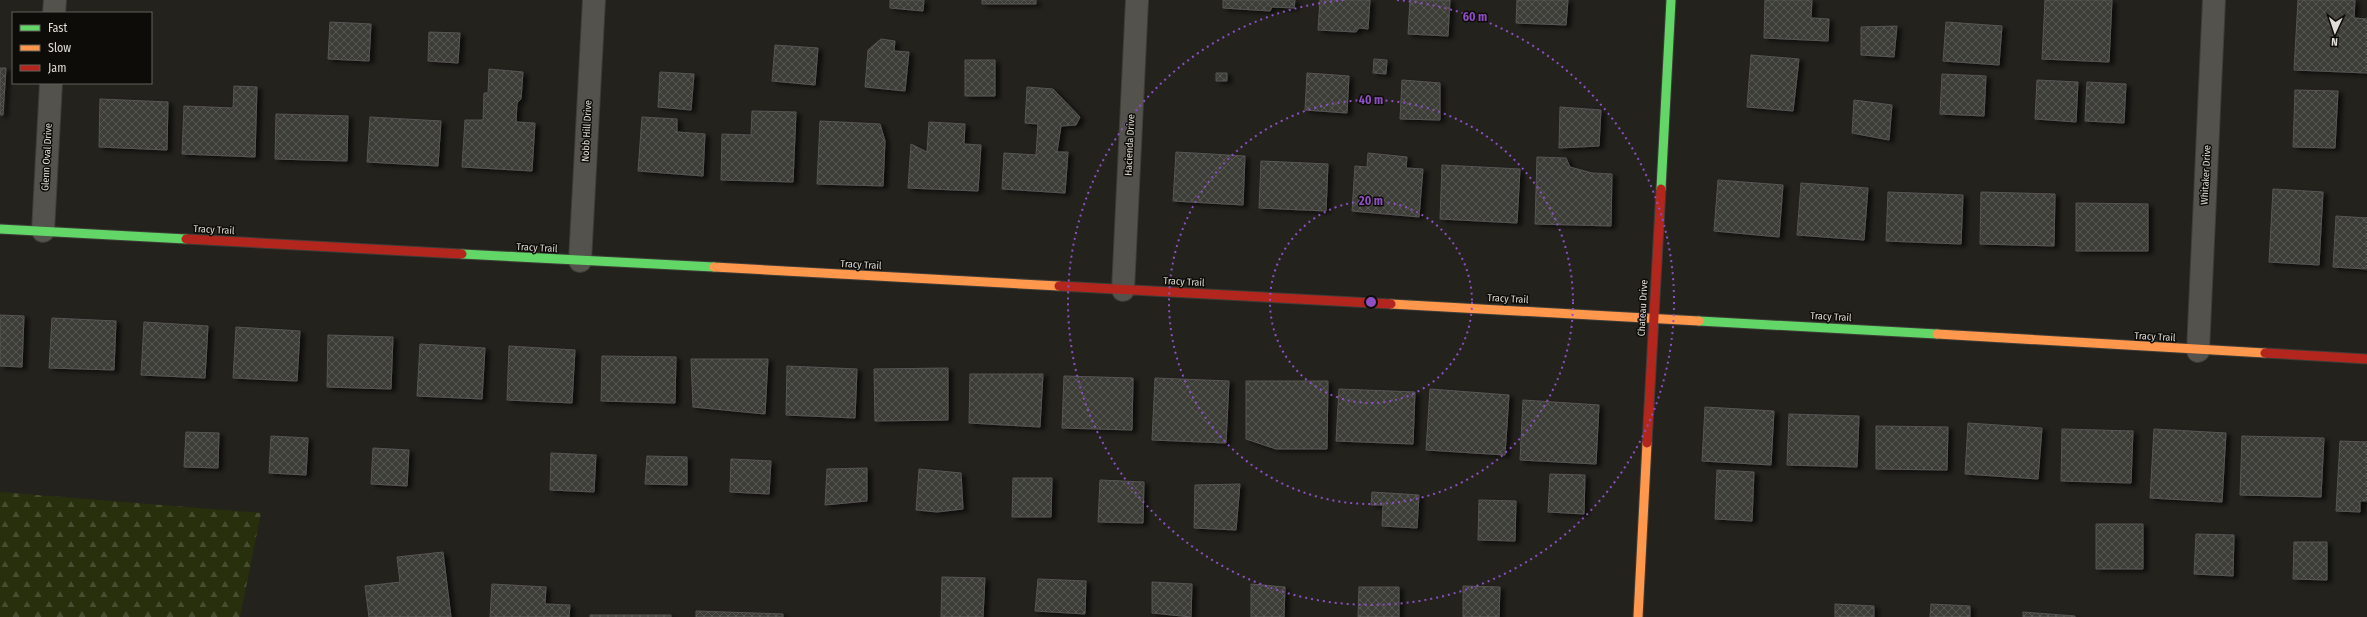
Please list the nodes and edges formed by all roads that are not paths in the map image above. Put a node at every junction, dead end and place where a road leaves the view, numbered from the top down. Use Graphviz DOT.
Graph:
graph roads {
  1 [pos="55,0"];
  2 [pos="594,0"];
  3 [pos="1137,0"];
  4 [pos="1671,0"];
  5 [pos="2214,0"];
  6 [pos="54,12"];
  7 [pos="50,84"];
  8 [pos="0,229"];
  9 [pos="43,231"];
  10 [pos="580,261"];
  11 [pos="1123,290"];
  12 [pos="1654,318"];
  13 [pos="2198,351"];
  14 [pos="2367,360"];
  15 [pos="1638,617"];
  1 -- 6 [label="street"];
  2 -- 10 [label="street, Nobb Hill Drive"];
  3 -- 11 [label="street, Hacienda Drive"];
  4 -- 12 [label="street, Chateau Drive"];
  5 -- 13 [label="street, Whitaker Drive"];
  7 -- 9 [label="street, Glenn Oval Drive"];
  8 -- 9 [label="street, Tracy Trail"];
  9 -- 10 [label="street, Tracy Trail"];
  10 -- 11 [label="street, Tracy Trail"];
  11 -- 12 [label="street, Tracy Trail"];
  12 -- 13 [label="street, Tracy Trail"];
  12 -- 15 [label="street, Chateau Drive"];
  13 -- 14 [label="street, Tracy Trail"];
}
